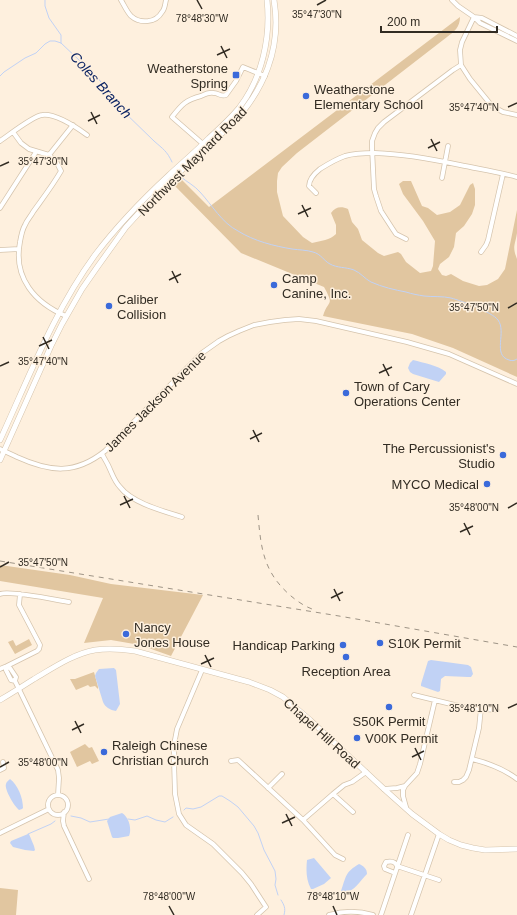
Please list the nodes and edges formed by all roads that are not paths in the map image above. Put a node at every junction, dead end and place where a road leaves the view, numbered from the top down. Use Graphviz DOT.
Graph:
graph roads {
  1 [pos="121,0"];
  2 [pos="166,0"];
  3 [pos="267,0"];
  4 [pos="274,0"];
  5 [pos="452,0"];
  6 [pos="474,17"];
  7 [pos="517,36"];
  8 [pos="517,41"];
  9 [pos="461,65"];
  10 [pos="258,74"];
  11 [pos="265,76"];
  12 [pos="517,115"];
  13 [pos="73,125"];
  14 [pos="14,132"];
  15 [pos="87,135"];
  16 [pos="0,141"];
  17 [pos="203,144"];
  18 [pos="448,146"];
  19 [pos="36,152"];
  20 [pos="372,153"];
  21 [pos="49,155"];
  22 [pos="445,162"];
  23 [pos="503,174"];
  24 [pos="517,177"];
  25 [pos="442,178"];
  26 [pos="316,192"];
  27 [pos="0,208"];
  28 [pos="406,239"];
  29 [pos="19,249"];
  30 [pos="0,250"];
  31 [pos="481,252"];
  32 [pos="59,313"];
  33 [pos="66,316"];
  34 [pos="517,384"];
  35 [pos="0,440"];
  36 [pos="2,450"];
  37 [pos="102,454"];
  38 [pos="0,460"];
  39 [pos="182,516"];
  40 [pos="0,594"];
  41 [pos="20,594"];
  42 [pos="69,602"];
  43 [pos="7,666"];
  44 [pos="0,669"];
  45 [pos="202,670"];
  46 [pos="19,689"];
  47 [pos="414,695"];
  48 [pos="0,700"];
  49 [pos="435,700"];
  50 [pos="481,708"];
  51 [pos="497,710"];
  52 [pos="472,760"];
  53 [pos="231,761"];
  54 [pos="3,762"];
  55 [pos="0,770"];
  56 [pos="366,772"];
  57 [pos="282,774"];
  58 [pos="517,779"];
  59 [pos="454,782"];
  60 [pos="405,786"];
  61 [pos="268,788"];
  62 [pos="384,789"];
  63 [pos="333,794"];
  64 [pos="58,795"];
  65 [pos="406,807"];
  66 [pos="49,809"];
  67 [pos="64,812"];
  68 [pos="353,812"];
  69 [pos="58,814"];
  70 [pos="63,820"];
  71 [pos="303,820"];
  72 [pos="0,833"];
  73 [pos="439,834"];
  74 [pos="408,835"];
  75 [pos="517,849"];
  76 [pos="343,858"];
  77 [pos="397,866"];
  78 [pos="395,873"];
  79 [pos="425,874"];
  80 [pos="89,879"];
  81 [pos="439,880"];
  82 [pos="257,915"];
  83 [pos="329,915"];
  84 [pos="373,915"];
  85 [pos="381,915"];
  86 [pos="411,915"];
  1 -- 2 [label="street"];
  3 -- 10 [label="main road, Northwest Maynard Road"];
  4 -- 11 [label="main road, Northwest Maynard Road"];
  5 -- 6 [label="street"];
  6 -- 7 [label="street"];
  6 -- 8 [label="street"];
  6 -- 9 [label="street"];
  9 -- 12 [label="street"];
  9 -- 20 [label="street"];
  10 -- 11 [label="street"];
  10 -- 17 [label="main road, Northwest Maynard Road"];
  10 -- 17 [label="street"];
  11 -- 33 [label="main road, Northwest Maynard Road"];
  13 -- 14 [label="street"];
  13 -- 15 [label="street"];
  13 -- 21 [label="street"];
  14 -- 16 [label="street"];
  14 -- 19 [label="street"];
  17 -- 32 [label="main road, Northwest Maynard Road"];
  18 -- 22 [label="street"];
  19 -- 21 [label="street"];
  19 -- 27 [label="street"];
  20 -- 22 [label="street"];
  20 -- 26 [label="street"];
  20 -- 28 [label="street"];
  21 -- 29 [label="street"];
  22 -- 23 [label="street"];
  22 -- 25 [label="street"];
  23 -- 24 [label="street"];
  23 -- 31 [label="street"];
  29 -- 30 [label="street"];
  29 -- 32 [label="street"];
  32 -- 33 [label="street"];
  32 -- 35 [label="main road, Northwest Maynard Road"];
  33 -- 36 [label="main road, Northwest Maynard Road"];
  34 -- 37 [label="street, James Jackson Avenue"];
  36 -- 37 [label="street, James Jackson Avenue"];
  36 -- 38 [label="main road, Northwest Maynard Road"];
  37 -- 39 [label="street"];
  40 -- 41 [label="street"];
  41 -- 42 [label="street"];
  41 -- 43 [label="street"];
  43 -- 44 [label="street"];
  43 -- 46 [label="street"];
  45 -- 46 [label="main road, Chapel Hill Road"];
  45 -- 56 [label="main road, Chapel Hill Road"];
  45 -- 82 [label="street"];
  46 -- 48 [label="main road, Chapel Hill Road"];
  46 -- 64 [label="street"];
  47 -- 49 [label="street"];
  49 -- 50 [label="street"];
  49 -- 60 [label="street"];
  50 -- 51 [label="street"];
  50 -- 52 [label="street"];
  52 -- 58 [label="street"];
  52 -- 59 [label="street"];
  53 -- 61 [label="street"];
  54 -- 55 [label="street"];
  56 -- 62 [label="main road, Chapel Hill Road"];
  56 -- 63 [label="street"];
  57 -- 61 [label="street"];
  60 -- 62 [label="street"];
  60 -- 65 [label="street"];
  61 -- 71 [label="street"];
  62 -- 65 [label="main road, Chapel Hill Road"];
  63 -- 68 [label="street"];
  63 -- 71 [label="street"];
  64 -- 66 [label="street"];
  64 -- 67 [label="street"];
  65 -- 73 [label="main road, Chapel Hill Road"];
  66 -- 69 [label="street"];
  66 -- 72 [label="street"];
  67 -- 69 [label="street"];
  67 -- 70 [label="street"];
  69 -- 70 [label="street"];
  70 -- 80 [label="street"];
  71 -- 76 [label="street"];
  73 -- 75 [label="main road, Chapel Hill Road"];
  73 -- 79 [label="street"];
  74 -- 77 [label="street"];
  77 -- 78 [label="street"];
  77 -- 78 [label="street"];
  77 -- 79 [label="street"];
  78 -- 85 [label="street"];
  79 -- 81 [label="street"];
  79 -- 86 [label="street"];
  83 -- 84 [label="street"];
}
